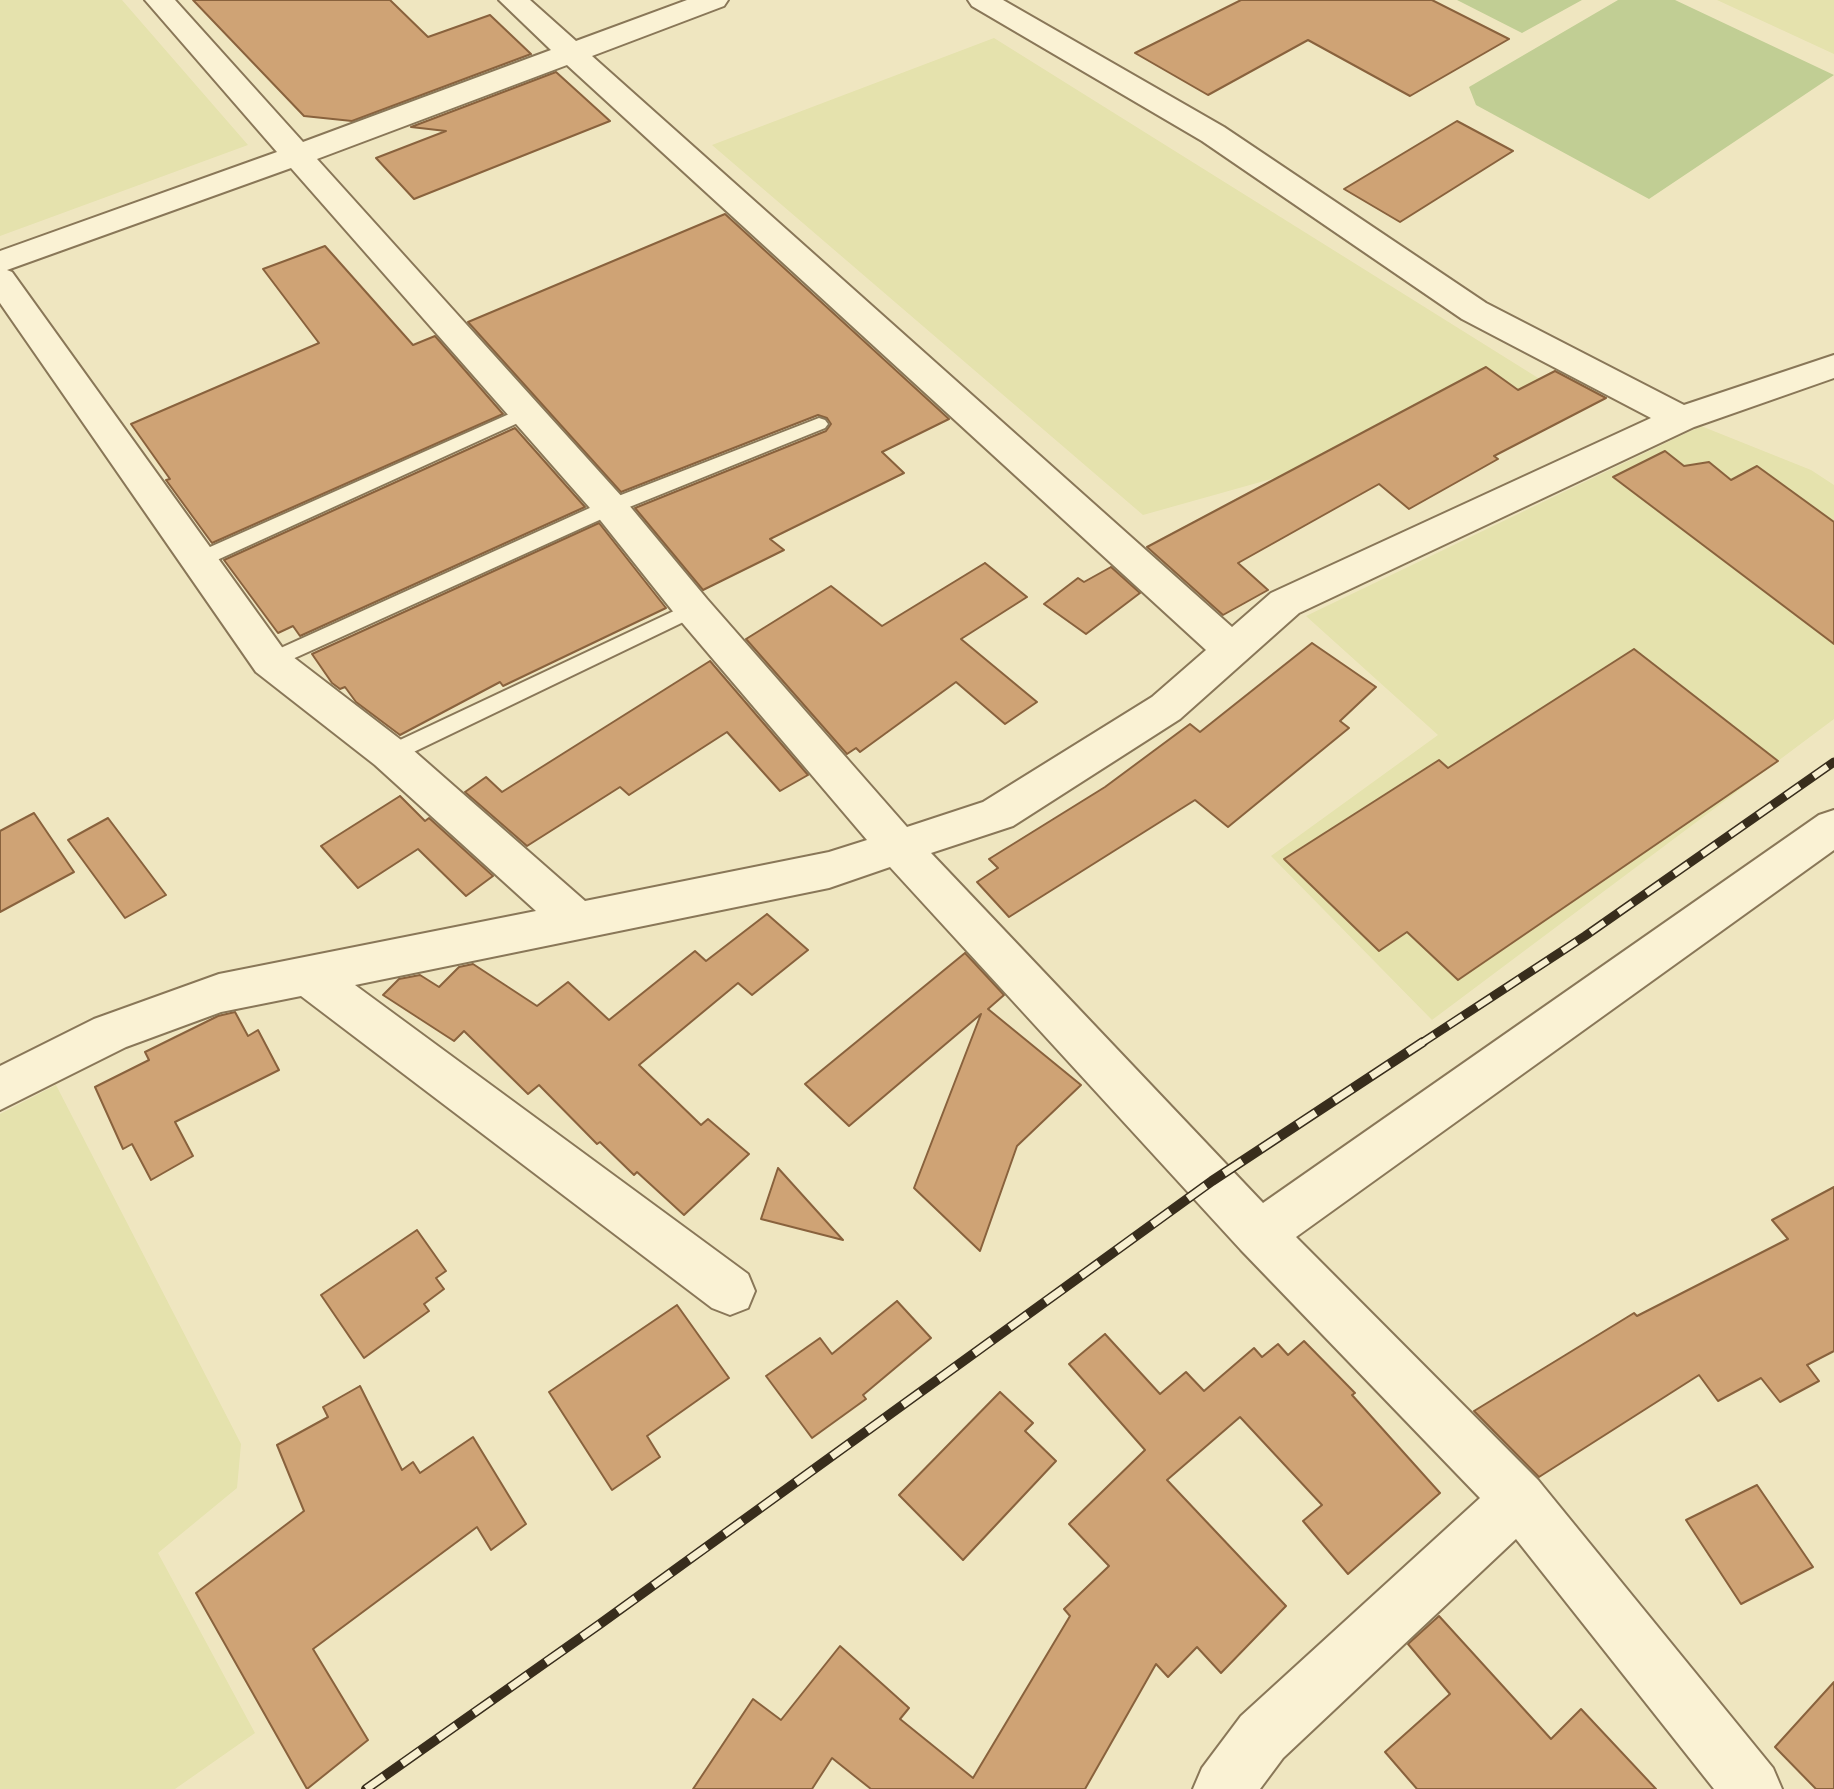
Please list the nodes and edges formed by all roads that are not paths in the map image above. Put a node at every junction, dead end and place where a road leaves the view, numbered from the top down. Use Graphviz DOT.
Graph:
graph roads {
  1 [pos="159,0"];
  2 [pos="513,0"];
  3 [pos="714,0"];
  4 [pos="982,0"];
  5 [pos="571,53"];
  6 [pos="298,155"];
  7 [pos="0,262"];
  8 [pos="0,279"];
  9 [pos="1834,366"];
  10 [pos="525,413"];
  11 [pos="1681,419"];
  12 [pos="819,424"];
  13 [pos="610,507"];
  14 [pos="199,560"];
  15 [pos="693,609"];
  16 [pos="1231,649"];
  17 [pos="270,661"];
  18 [pos="390,754"];
  19 [pos="1834,827"];
  20 [pos="900,849"];
  21 [pos="579,922"];
  22 [pos="308,975"];
  23 [pos="0,1089"];
  24 [pos="1259,1234"];
  25 [pos="730,1291"];
  26 [pos="1519,1499"];
  27 [pos="1223,1789"];
  28 [pos="1752,1789"];
  1 -- 6 [label="street"];
  2 -- 5 [label="street"];
  3 -- 5 [label="street"];
  4 -- 11 [label="street"];
  5 -- 6 [label="street"];
  5 -- 16 [label="street"];
  6 -- 7 [label="street"];
  6 -- 10 [label="street"];
  8 -- 14 [label="street"];
  9 -- 11 [label="street"];
  10 -- 13 [label="street"];
  10 -- 14 [label="lane"];
  11 -- 16 [label="street"];
  12 -- 13 [label="lane"];
  13 -- 15 [label="street"];
  13 -- 17 [label="lane"];
  14 -- 17 [label="street"];
  15 -- 18 [label="lane"];
  15 -- 20 [label="street"];
  16 -- 20 [label="street"];
  17 -- 18 [label="street"];
  18 -- 21 [label="street"];
  19 -- 24 [label="street"];
  20 -- 21 [label="street"];
  20 -- 24 [label="street"];
  21 -- 22 [label="street"];
  22 -- 23 [label="street"];
  22 -- 25 [label="street"];
  24 -- 26 [label="street"];
  26 -- 27 [label="street"];
  26 -- 28 [label="street"];
}
